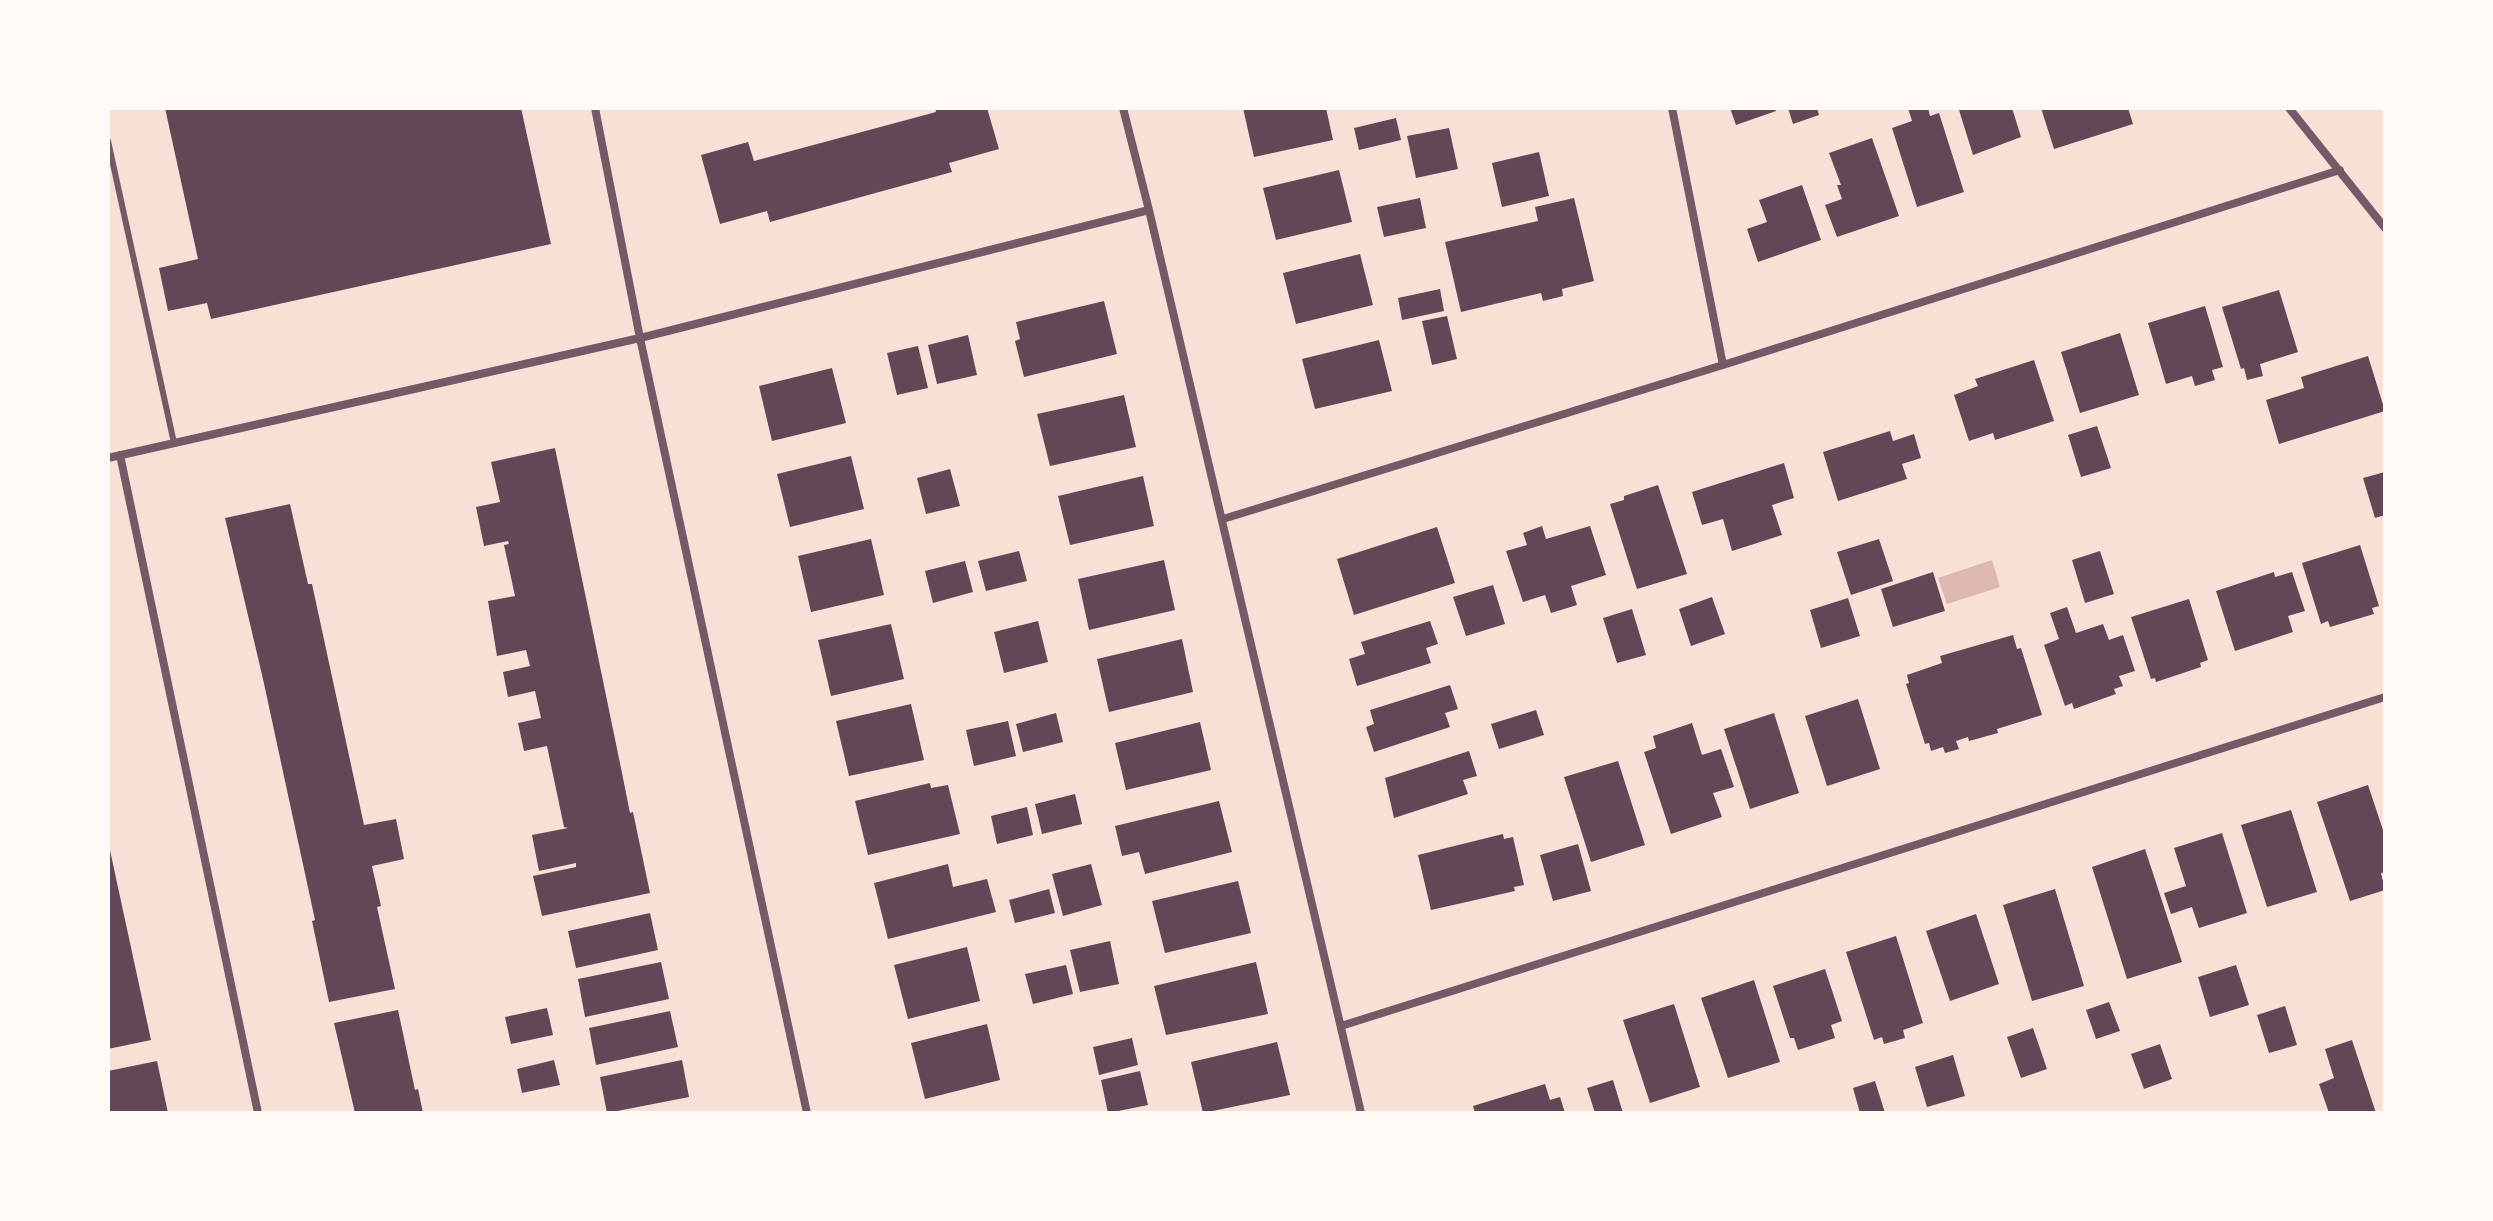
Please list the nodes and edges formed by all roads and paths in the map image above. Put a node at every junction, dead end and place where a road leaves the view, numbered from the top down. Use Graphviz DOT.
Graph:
graph roads {
  1 [pos="595,108"];
  2 [pos="1123,108"];
  3 [pos="1672,108"];
  4 [pos="2289,108"];
  5 [pos="108,141"];
  6 [pos="2340,170"];
  7 [pos="1149,210"];
  8 [pos="2385,228"];
  9 [pos="640,338"];
  10 [pos="1723,365"];
  11 [pos="174,443"];
  12 [pos="120,455"];
  13 [pos="108,458"];
  14 [pos="1223,519"];
  15 [pos="2385,697"];
  16 [pos="1341,1026"];
  17 [pos="258,1113"];
  18 [pos="807,1113"];
  19 [pos="1361,1113"];
  1 -- 9 [label="street"];
  2 -- 7 [label="street"];
  3 -- 10 [label="street"];
  4 -- 6 [label="street"];
  5 -- 11 [label="lane"];
  6 -- 8 [label="street"];
  6 -- 10 [label="street"];
  7 -- 9 [label="street"];
  7 -- 14 [label="street"];
  9 -- 11 [label="street"];
  9 -- 18 [label="street"];
  10 -- 14 [label="street"];
  11 -- 12 [label="street"];
  12 -- 13 [label="street"];
  12 -- 17 [label="street"];
  14 -- 16 [label="street"];
  15 -- 16 [label="street"];
  16 -- 19 [label="street"];
}
